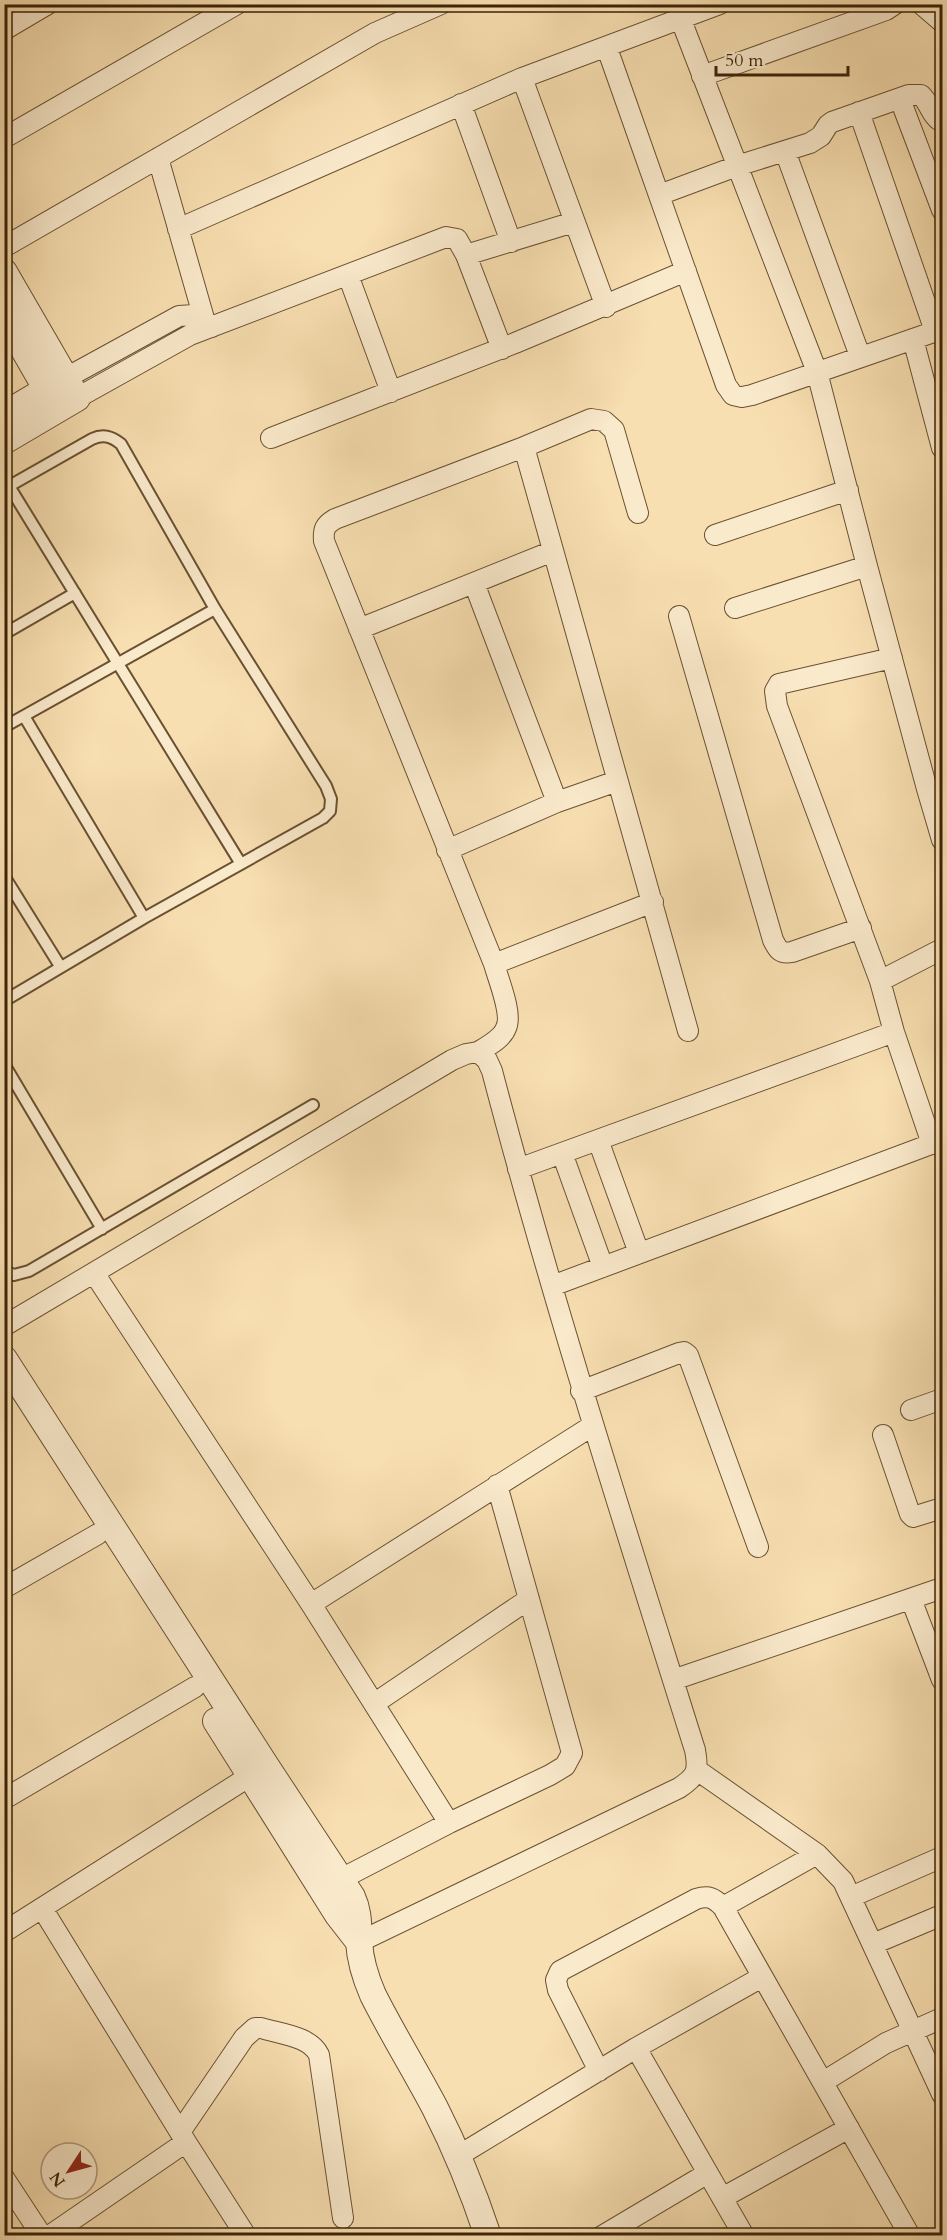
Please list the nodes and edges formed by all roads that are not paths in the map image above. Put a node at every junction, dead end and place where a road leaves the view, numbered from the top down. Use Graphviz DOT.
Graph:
graph roads {
  1 [pos="48,4"];
  2 [pos="237,4"];
  3 [pos="441,4"];
  4 [pos="720,4"];
  5 [pos="895,4"];
  6 [pos="921,4"];
  7 [pos="681,20"];
  8 [pos="942,21"];
  9 [pos="4,30"];
  10 [pos="607,48"];
  11 [pos="702,76"];
  12 [pos="522,78"];
  13 [pos="900,99"];
  14 [pos="461,104"];
  15 [pos="859,112"];
  16 [pos="942,120"];
  17 [pos="4,138"];
  18 [pos="785,151"];
  19 [pos="158,158"];
  20 [pos="737,166"];
  21 [pos="659,195"];
  22 [pos="942,210"];
  23 [pos="574,222"];
  24 [pos="178,229"];
  25 [pos="511,242"];
  26 [pos="4,247"];
  27 [pos="466,255"];
  28 [pos="686,271"];
  29 [pos="4,272"];
  30 [pos="348,275"];
  31 [pos="606,307"];
  32 [pos="4,315"];
  33 [pos="208,324"];
  34 [pos="939,330"];
  35 [pos="913,339"];
  36 [pos="502,348"];
  37 [pos="860,356"];
  38 [pos="817,372"];
  39 [pos="391,392"];
  40 [pos="62,394"];
  41 [pos="4,415"];
  42 [pos="271,438"];
  43 [pos="4,441"];
  44 [pos="524,447"];
  45 [pos="942,448"];
  46 [pos="7,488"];
  47 [pos="848,490"];
  48 [pos="638,513"];
  49 [pos="715,535"];
  50 [pos="554,551"];
  51 [pos="867,566"];
  52 [pos="474,583"];
  53 [pos="75,593"];
  54 [pos="735,608"];
  55 [pos="214,609"];
  56 [pos="680,616"];
  57 [pos="359,629"];
  58 [pos="4,634"];
  59 [pos="892,658"];
  60 [pos="118,662"];
  61 [pos="24,716"];
  62 [pos="4,727"];
  63 [pos="617,781"];
  64 [pos="935,787"];
  65 [pos="557,802"];
  66 [pos="942,840"];
  67 [pos="447,850"];
  68 [pos="241,864"];
  69 [pos="4,876"];
  70 [pos="653,902"];
  71 [pos="144,918"];
  72 [pos="861,928"];
  73 [pos="942,949"];
  74 [pos="494,964"];
  75 [pos="60,966"];
  76 [pos="880,981"];
  77 [pos="4,1001"];
  78 [pos="688,1031"];
  79 [pos="894,1032"];
  80 [pos="478,1052"];
  81 [pos="4,1064"];
  82 [pos="313,1104"];
  83 [pos="598,1140"];
  84 [pos="937,1142"];
  85 [pos="562,1153"];
  86 [pos="518,1169"];
  87 [pos="102,1229"];
  88 [pos="639,1253"];
  89 [pos="603,1267"];
  90 [pos="4,1271"];
  91 [pos="94,1273"];
  92 [pos="552,1286"];
  93 [pos="4,1326"];
  94 [pos="6,1372"];
  95 [pos="581,1391"];
  96 [pos="942,1399"];
  97 [pos="911,1410"];
  98 [pos="592,1426"];
  99 [pos="883,1435"];
  100 [pos="497,1485"];
  101 [pos="942,1508"];
  102 [pos="98,1534"];
  103 [pos="758,1547"];
  104 [pos="4,1588"];
  105 [pos="942,1588"];
  106 [pos="530,1599"];
  107 [pos="911,1599"];
  108 [pos="311,1604"];
  109 [pos="673,1680"];
  110 [pos="942,1680"];
  111 [pos="195,1687"];
  112 [pos="375,1703"];
  113 [pos="697,1770"];
  114 [pos="258,1771"];
  115 [pos="4,1799"];
  116 [pos="449,1822"];
  117 [pos="817,1854"];
  118 [pos="942,1857"];
  119 [pos="341,1879"];
  120 [pos="851,1897"];
  121 [pos="723,1907"];
  122 [pos="42,1908"];
  123 [pos="942,1915"];
  124 [pos="4,1932"];
  125 [pos="359,1942"];
  126 [pos="873,1944"];
  127 [pos="762,1977"];
  128 [pos="942,2018"];
  129 [pos="913,2031"];
  130 [pos="636,2048"];
  131 [pos="599,2071"];
  132 [pos="822,2082"];
  133 [pos="942,2094"];
  134 [pos="849,2128"];
  135 [pos="183,2137"];
  136 [pos="458,2156"];
  137 [pos="708,2173"];
  138 [pos="4,2178"];
  139 [pos="722,2198"];
  140 [pos="343,2218"];
  141 [pos="42,2235"];
  142 [pos="49,2235"];
  143 [pos="246,2235"];
  144 [pos="488,2235"];
  145 [pos="602,2235"];
  146 [pos="744,2235"];
  147 [pos="910,2235"];
  1 -- 9 [label="street"];
  2 -- 17 [label="street"];
  3 -- 19 [label="street"];
  4 -- 7 [label="street"];
  5 -- 11 [label="street"];
  6 -- 8 [label="street"];
  7 -- 10 [label="street"];
  7 -- 11 [label="street"];
  10 -- 12 [label="street"];
  10 -- 21 [label="street"];
  11 -- 20 [label="street"];
  12 -- 14 [label="street"];
  12 -- 23 [label="street"];
  13 -- 15 [label="street"];
  13 -- 16 [label="street"];
  13 -- 22 [label="street"];
  14 -- 24 [label="street"];
  14 -- 25 [label="street"];
  15 -- 18 [label="street"];
  15 -- 34 [label="street"];
  18 -- 20 [label="street"];
  18 -- 37 [label="street"];
  19 -- 24 [label="street"];
  19 -- 26 [label="street"];
  20 -- 21 [label="street"];
  20 -- 38 [label="street"];
  21 -- 28 [label="street"];
  23 -- 25 [label="street"];
  23 -- 31 [label="street"];
  24 -- 33 [label="street"];
  25 -- 27 [label="street"];
  27 -- 30 [label="street"];
  27 -- 36 [label="street"];
  28 -- 31 [label="street"];
  28 -- 38 [label="street"];
  29 -- 40 [label="street"];
  30 -- 33 [label="street"];
  30 -- 39 [label="street"];
  31 -- 36 [label="street"];
  32 -- 40 [label="street"];
  33 -- 40 [label="street"];
  34 -- 35 [label="street"];
  35 -- 37 [label="street"];
  35 -- 45 [label="street"];
  36 -- 39 [label="street"];
  37 -- 38 [label="street"];
  38 -- 47 [label="street"];
  39 -- 42 [label="street"];
  40 -- 41 [label="street"];
  40 -- 43 [label="street"];
  44 -- 48 [label="street"];
  44 -- 50 [label="street"];
  44 -- 57 [label="street"];
  46 -- 53 [label="lane"];
  46 -- 55 [label="lane"];
  47 -- 49 [label="street"];
  47 -- 51 [label="street"];
  50 -- 52 [label="street"];
  50 -- 63 [label="street"];
  51 -- 54 [label="street"];
  51 -- 59 [label="street"];
  52 -- 57 [label="street"];
  52 -- 65 [label="street"];
  53 -- 58 [label="lane"];
  53 -- 60 [label="lane"];
  55 -- 60 [label="lane"];
  55 -- 68 [label="lane"];
  56 -- 72 [label="street"];
  57 -- 67 [label="street"];
  59 -- 64 [label="street"];
  59 -- 72 [label="street"];
  60 -- 61 [label="lane"];
  60 -- 68 [label="lane"];
  61 -- 62 [label="lane"];
  61 -- 71 [label="lane"];
  63 -- 65 [label="street"];
  63 -- 70 [label="street"];
  64 -- 66 [label="street"];
  65 -- 67 [label="street"];
  67 -- 74 [label="street"];
  68 -- 71 [label="lane"];
  69 -- 75 [label="lane"];
  70 -- 74 [label="street"];
  70 -- 78 [label="street"];
  71 -- 75 [label="lane"];
  72 -- 76 [label="street"];
  73 -- 76 [label="street"];
  74 -- 80 [label="street"];
  75 -- 77 [label="lane"];
  76 -- 79 [label="street"];
  79 -- 83 [label="street"];
  79 -- 84 [label="street"];
  80 -- 86 [label="street"];
  80 -- 91 [label="street"];
  81 -- 87 [label="lane"];
  82 -- 87 [label="lane"];
  83 -- 85 [label="street"];
  83 -- 88 [label="street"];
  84 -- 88 [label="street"];
  85 -- 86 [label="street"];
  85 -- 89 [label="street"];
  86 -- 92 [label="street"];
  87 -- 90 [label="lane"];
  88 -- 89 [label="street"];
  89 -- 92 [label="street"];
  91 -- 93 [label="street"];
  91 -- 108 [label="street"];
  92 -- 95 [label="street"];
  94 -- 102 [label="street"];
  94 -- 114 [label="street"];
  95 -- 98 [label="street"];
  95 -- 103 [label="street"];
  96 -- 97 [label="street"];
  98 -- 100 [label="street"];
  98 -- 109 [label="street"];
  99 -- 101 [label="street"];
  100 -- 106 [label="street"];
  100 -- 108 [label="street"];
  102 -- 104 [label="street"];
  102 -- 111 [label="street"];
  105 -- 107 [label="street"];
  106 -- 112 [label="street"];
  106 -- 116 [label="street"];
  107 -- 109 [label="street"];
  107 -- 110 [label="street"];
  108 -- 112 [label="street"];
  109 -- 113 [label="street"];
  111 -- 114 [label="street"];
  111 -- 115 [label="street"];
  112 -- 116 [label="street"];
  113 -- 117 [label="street"];
  113 -- 125 [label="street"];
  114 -- 119 [label="street"];
  114 -- 122 [label="street"];
  114 -- 125 [label="street"];
  116 -- 119 [label="street"];
  117 -- 120 [label="street"];
  117 -- 121 [label="street"];
  118 -- 120 [label="street"];
  119 -- 125 [label="street"];
  120 -- 126 [label="street"];
  121 -- 127 [label="street"];
  121 -- 131 [label="street"];
  122 -- 124 [label="street"];
  122 -- 135 [label="street"];
  123 -- 126 [label="street"];
  125 -- 136 [label="street"];
  126 -- 129 [label="street"];
  127 -- 130 [label="street"];
  127 -- 132 [label="street"];
  128 -- 129 [label="street"];
  129 -- 132 [label="street"];
  129 -- 133 [label="street"];
  130 -- 131 [label="street"];
  130 -- 137 [label="street"];
  131 -- 136 [label="street"];
  132 -- 134 [label="street"];
  134 -- 139 [label="street"];
  134 -- 147 [label="street"];
  135 -- 140 [label="street"];
  135 -- 142 [label="street"];
  135 -- 143 [label="street"];
  136 -- 144 [label="street"];
  137 -- 139 [label="street"];
  137 -- 145 [label="street"];
  138 -- 141 [label="street"];
  139 -- 146 [label="street"];
}
